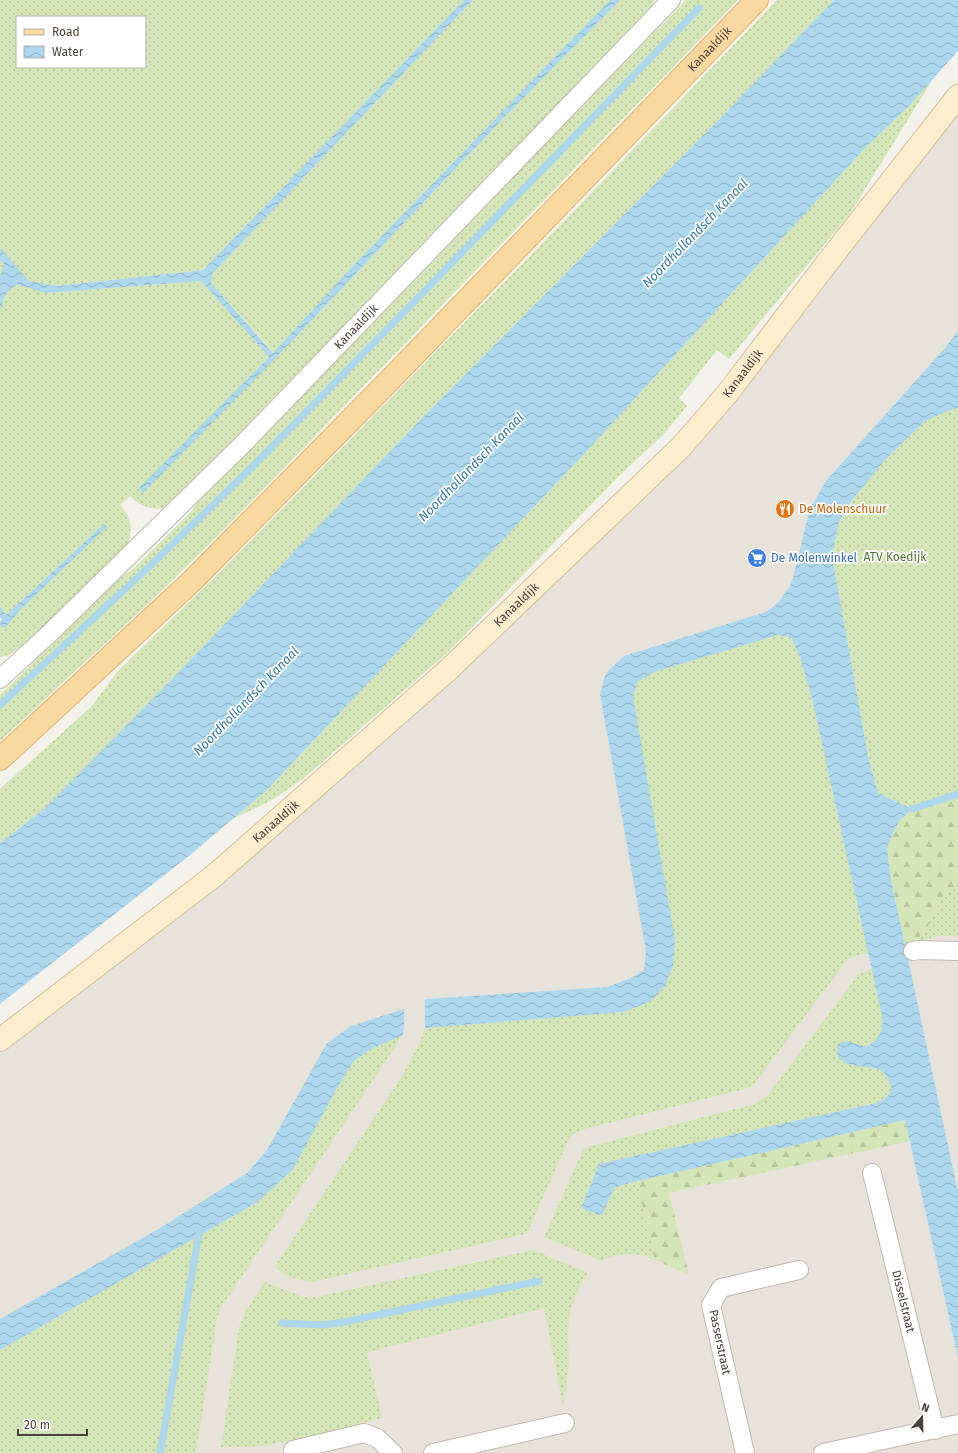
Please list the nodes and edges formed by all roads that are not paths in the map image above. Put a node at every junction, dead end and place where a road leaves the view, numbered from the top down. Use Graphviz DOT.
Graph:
graph roads {
  1 [pos="671,0"];
  2 [pos="757,0"];
  3 [pos="958,96"];
  4 [pos="0,679"];
  5 [pos="0,759"];
  6 [pos="913,951"];
  7 [pos="958,951"];
  8 [pos="0,1040"];
  9 [pos="872,1172"];
  10 [pos="800,1270"];
  11 [pos="565,1424"];
  12 [pos="958,1424"];
  13 [pos="935,1430"];
  14 [pos="879,1447"];
  15 [pos="293,1450"];
  16 [pos="393,1453"];
  17 [pos="434,1453"];
  18 [pos="745,1453"];
  19 [pos="823,1453"];
  1 -- 4 [label="street, Kanaaldijk"];
  2 -- 5 [label="main road, Kanaaldijk"];
  3 -- 8 [label="street, Kanaaldijk"];
  6 -- 7 [label="street"];
  9 -- 13 [label="street, Disselstraat"];
  10 -- 18 [label="street, Passerstraat"];
  11 -- 17 [label="street"];
  12 -- 13 [label="street"];
  13 -- 14 [label="street"];
  14 -- 19 [label="street"];
  15 -- 16 [label="street"];
}
